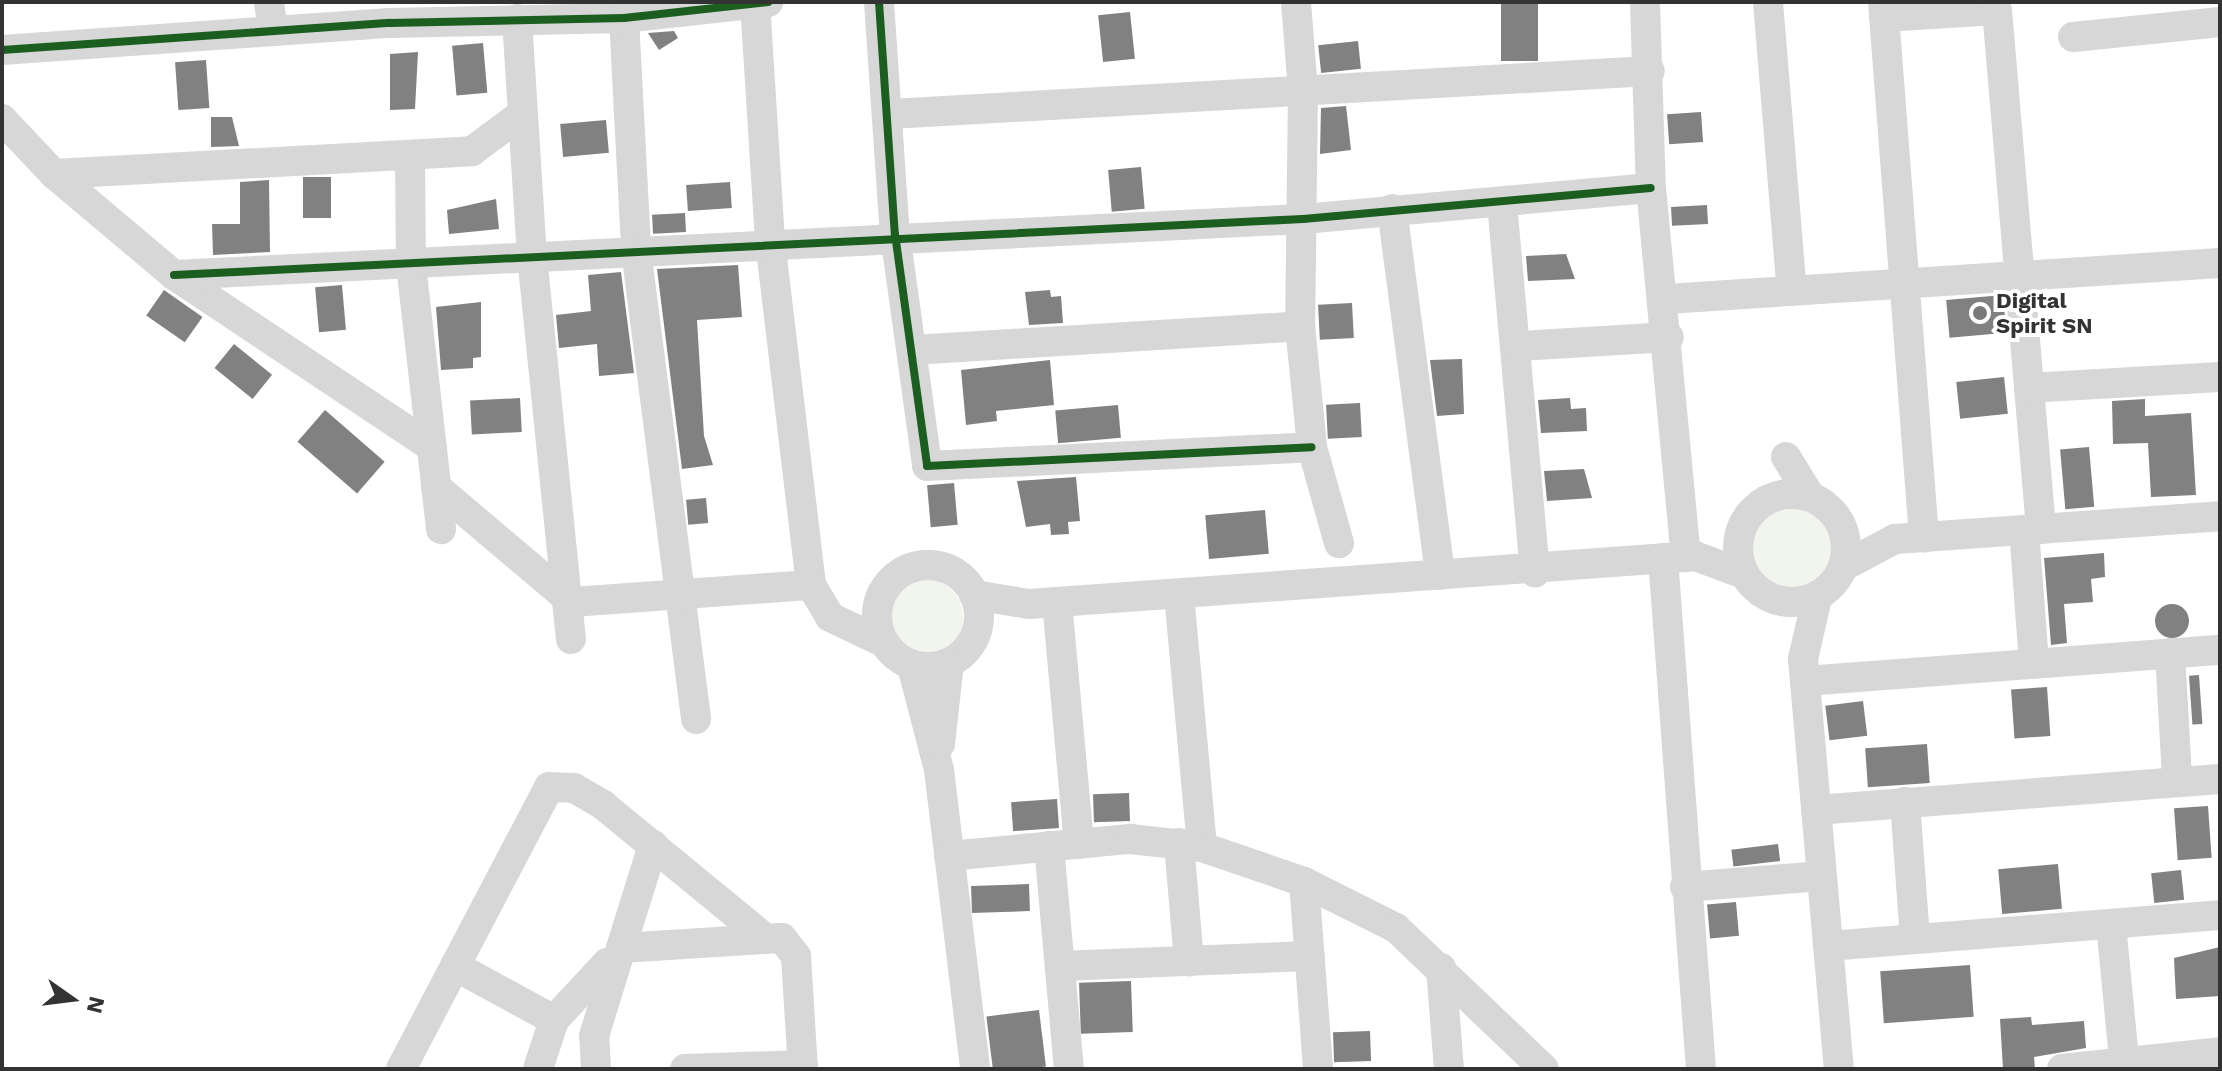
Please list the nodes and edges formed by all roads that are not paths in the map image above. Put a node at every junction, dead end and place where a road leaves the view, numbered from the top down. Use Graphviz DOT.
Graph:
graph roads {
  1 [pos="879,2"];
  2 [pos="1296,2"];
  3 [pos="1645,2"];
  4 [pos="1768,2"];
  5 [pos="760,3"];
  6 [pos="1884,10"];
  7 [pos="389,13"];
  8 [pos="271,16"];
  9 [pos="624,18"];
  10 [pos="517,19"];
  11 [pos="2220,22"];
  12 [pos="2073,37"];
  13 [pos="2,50"];
  14 [pos="1650,71"];
  15 [pos="1303,91"];
  16 [pos="522,114"];
  17 [pos="890,114"];
  18 [pos="2,119"];
  19 [pos="410,157"];
  20 [pos="54,174"];
  21 [pos="1651,188"];
  22 [pos="1502,203"];
  23 [pos="1392,209"];
  24 [pos="1303,219"];
  25 [pos="895,234"];
  26 [pos="770,241"];
  27 [pos="636,250"];
  28 [pos="532,256"];
  29 [pos="2220,263"];
  30 [pos="411,265"];
  31 [pos="174,275"];
  32 [pos="2020,276"];
  33 [pos="1905,283"];
  34 [pos="1792,291"];
  35 [pos="1667,299"];
  36 [pos="1300,326"];
  37 [pos="1669,337"];
  38 [pos="1520,346"];
  39 [pos="913,350"];
  40 [pos="2220,377"];
  41 [pos="2029,388"];
  42 [pos="432,447"];
  43 [pos="1312,447"];
  44 [pos="436,487"];
  45 [pos="1836,515"];
  46 [pos="2220,516"];
  47 [pos="441,529"];
  48 [pos="2032,529"];
  49 [pos="1740,533"];
  50 [pos="1909,538"];
  51 [pos="1339,543"];
  52 [pos="1681,557"];
  53 [pos="1844,566"];
  54 [pos="1535,573"];
  55 [pos="1744,574"];
  56 [pos="1440,575"];
  57 [pos="811,585"];
  58 [pos="1179,594"];
  59 [pos="974,595"];
  60 [pos="684,596"];
  61 [pos="1817,598"];
  62 [pos="879,601"];
  63 [pos="1775,601"];
  64 [pos="572,602"];
  65 [pos="1043,603"];
  66 [pos="830,617"];
  67 [pos="571,639"];
  68 [pos="883,642"];
  69 [pos="972,642"];
  70 [pos="2220,650"];
  71 [pos="2170,653"];
  72 [pos="949,663"];
  73 [pos="2034,664"];
  74 [pos="912,666"];
  75 [pos="1804,670"];
  76 [pos="696,719"];
  77 [pos="939,770"];
  78 [pos="2220,779"];
  79 [pos="2177,780"];
  80 [pos="1905,802"];
  81 [pos="1816,810"];
  82 [pos="1079,844"];
  83 [pos="653,845"];
  84 [pos="1190,845"];
  85 [pos="1049,846"];
  86 [pos="949,856"];
  87 [pos="1822,876"];
  88 [pos="1304,882"];
  89 [pos="1685,887"];
  90 [pos="2220,915"];
  91 [pos="2111,924"];
  92 [pos="766,939"];
  93 [pos="1915,939"];
  94 [pos="1828,946"];
  95 [pos="618,951"];
  96 [pos="1310,956"];
  97 [pos="1189,962"];
  98 [pos="455,966"];
  99 [pos="1061,966"];
  100 [pos="1441,968"];
  101 [pos="554,1020"];
  102 [pos="2220,1052"];
  103 [pos="2125,1066"];
  104 [pos="803,1067"];
  105 [pos="401,1069"];
  106 [pos="538,1069"];
  107 [pos="596,1069"];
  108 [pos="685,1069"];
  109 [pos="975,1069"];
  110 [pos="1069,1069"];
  111 [pos="1318,1069"];
  112 [pos="1449,1069"];
  113 [pos="1544,1069"];
  114 [pos="1701,1069"];
  115 [pos="1839,1069"];
  116 [pos="2062,1069"];
  1 -- 17 [label="street"];
  2 -- 15 [label="street"];
  3 -- 14 [label="street"];
  4 -- 34 [label="street"];
  5 -- 9 [label="street"];
  5 -- 26 [label="street"];
  6 -- 32 [label="street"];
  6 -- 33 [label="street"];
  7 -- 8 [label="street"];
  7 -- 10 [label="street"];
  8 -- 13 [label="street"];
  9 -- 10 [label="street"];
  9 -- 27 [label="street"];
  10 -- 16 [label="street"];
  11 -- 12 [label="street"];
  14 -- 15 [label="street"];
  14 -- 21 [label="street"];
  15 -- 17 [label="street"];
  15 -- 24 [label="street"];
  16 -- 19 [label="street"];
  16 -- 28 [label="street"];
  17 -- 25 [label="street"];
  18 -- 20 [label="street"];
  19 -- 20 [label="street"];
  19 -- 30 [label="street"];
  20 -- 31 [label="street"];
  21 -- 22 [label="street"];
  21 -- 35 [label="street"];
  22 -- 23 [label="street"];
  22 -- 38 [label="street"];
  23 -- 24 [label="street"];
  23 -- 56 [label="street"];
  24 -- 25 [label="street"];
  24 -- 36 [label="street"];
  25 -- 26 [label="street"];
  25 -- 39 [label="street"];
  26 -- 27 [label="street"];
  26 -- 57 [label="street"];
  27 -- 28 [label="street"];
  27 -- 60 [label="street"];
  28 -- 30 [label="street"];
  28 -- 64 [label="street"];
  29 -- 32 [label="street"];
  30 -- 31 [label="street"];
  30 -- 42 [label="street"];
  31 -- 42 [label="street"];
  32 -- 33 [label="street"];
  32 -- 41 [label="street"];
  33 -- 34 [label="street"];
  33 -- 50 [label="street"];
  34 -- 35 [label="street"];
  35 -- 37 [label="street"];
  36 -- 39 [label="street"];
  36 -- 43 [label="street"];
  37 -- 38 [label="street"];
  37 -- 52 [label="street"];
  38 -- 54 [label="street"];
  39 -- 43 [label="street"];
  40 -- 41 [label="street"];
  41 -- 48 [label="street"];
  42 -- 44 [label="street"];
  43 -- 51 [label="street"];
  44 -- 47 [label="street"];
  44 -- 64 [label="street"];
  45 -- 49 [label="street"];
  45 -- 50 [label="street"];
  45 -- 53 [label="street"];
  46 -- 48 [label="street"];
  48 -- 50 [label="street"];
  48 -- 73 [label="street"];
  49 -- 52 [label="street"];
  49 -- 55 [label="street"];
  50 -- 53 [label="street"];
  52 -- 54 [label="street"];
  52 -- 55 [label="street"];
  52 -- 89 [label="street"];
  53 -- 61 [label="street"];
  54 -- 56 [label="street"];
  55 -- 63 [label="street"];
  56 -- 58 [label="street"];
  57 -- 60 [label="street"];
  57 -- 66 [label="street"];
  58 -- 65 [label="street"];
  58 -- 84 [label="street"];
  59 -- 62 [label="street"];
  59 -- 65 [label="street"];
  59 -- 69 [label="street"];
  60 -- 64 [label="street"];
  60 -- 76 [label="street"];
  61 -- 63 [label="street"];
  61 -- 75 [label="street"];
  62 -- 66 [label="street"];
  62 -- 68 [label="street"];
  63 -- 75 [label="street"];
  64 -- 67 [label="street"];
  65 -- 69 [label="street"];
  65 -- 82 [label="street"];
  66 -- 68 [label="street"];
  68 -- 74 [label="street"];
  69 -- 72 [label="street"];
  70 -- 71 [label="street"];
  71 -- 73 [label="street"];
  71 -- 79 [label="street"];
  72 -- 74 [label="street"];
  72 -- 77 [label="street"];
  73 -- 75 [label="street"];
  74 -- 77 [label="street"];
  75 -- 81 [label="street"];
  77 -- 86 [label="street"];
  78 -- 79 [label="street"];
  79 -- 80 [label="street"];
  80 -- 81 [label="street"];
  80 -- 93 [label="street"];
  81 -- 87 [label="street"];
  82 -- 84 [label="street"];
  82 -- 85 [label="street"];
  83 -- 92 [label="street"];
  83 -- 95 [label="street"];
  83 -- 98 [label="street"];
  84 -- 88 [label="street"];
  84 -- 97 [label="street"];
  85 -- 86 [label="street"];
  85 -- 99 [label="street"];
  86 -- 109 [label="street"];
  87 -- 89 [label="street"];
  87 -- 94 [label="street"];
  88 -- 96 [label="street"];
  88 -- 100 [label="street"];
  89 -- 114 [label="street"];
  90 -- 91 [label="street"];
  91 -- 93 [label="street"];
  91 -- 103 [label="street"];
  92 -- 95 [label="street"];
  92 -- 104 [label="street"];
  93 -- 94 [label="street"];
  94 -- 115 [label="street"];
  95 -- 101 [label="street"];
  95 -- 107 [label="street"];
  96 -- 97 [label="street"];
  96 -- 111 [label="street"];
  97 -- 99 [label="street"];
  98 -- 101 [label="street"];
  98 -- 105 [label="street"];
  99 -- 110 [label="street"];
  100 -- 112 [label="street"];
  100 -- 113 [label="street"];
  101 -- 106 [label="street"];
  102 -- 103 [label="street"];
  103 -- 116 [label="street"];
  104 -- 108 [label="street"];
}
